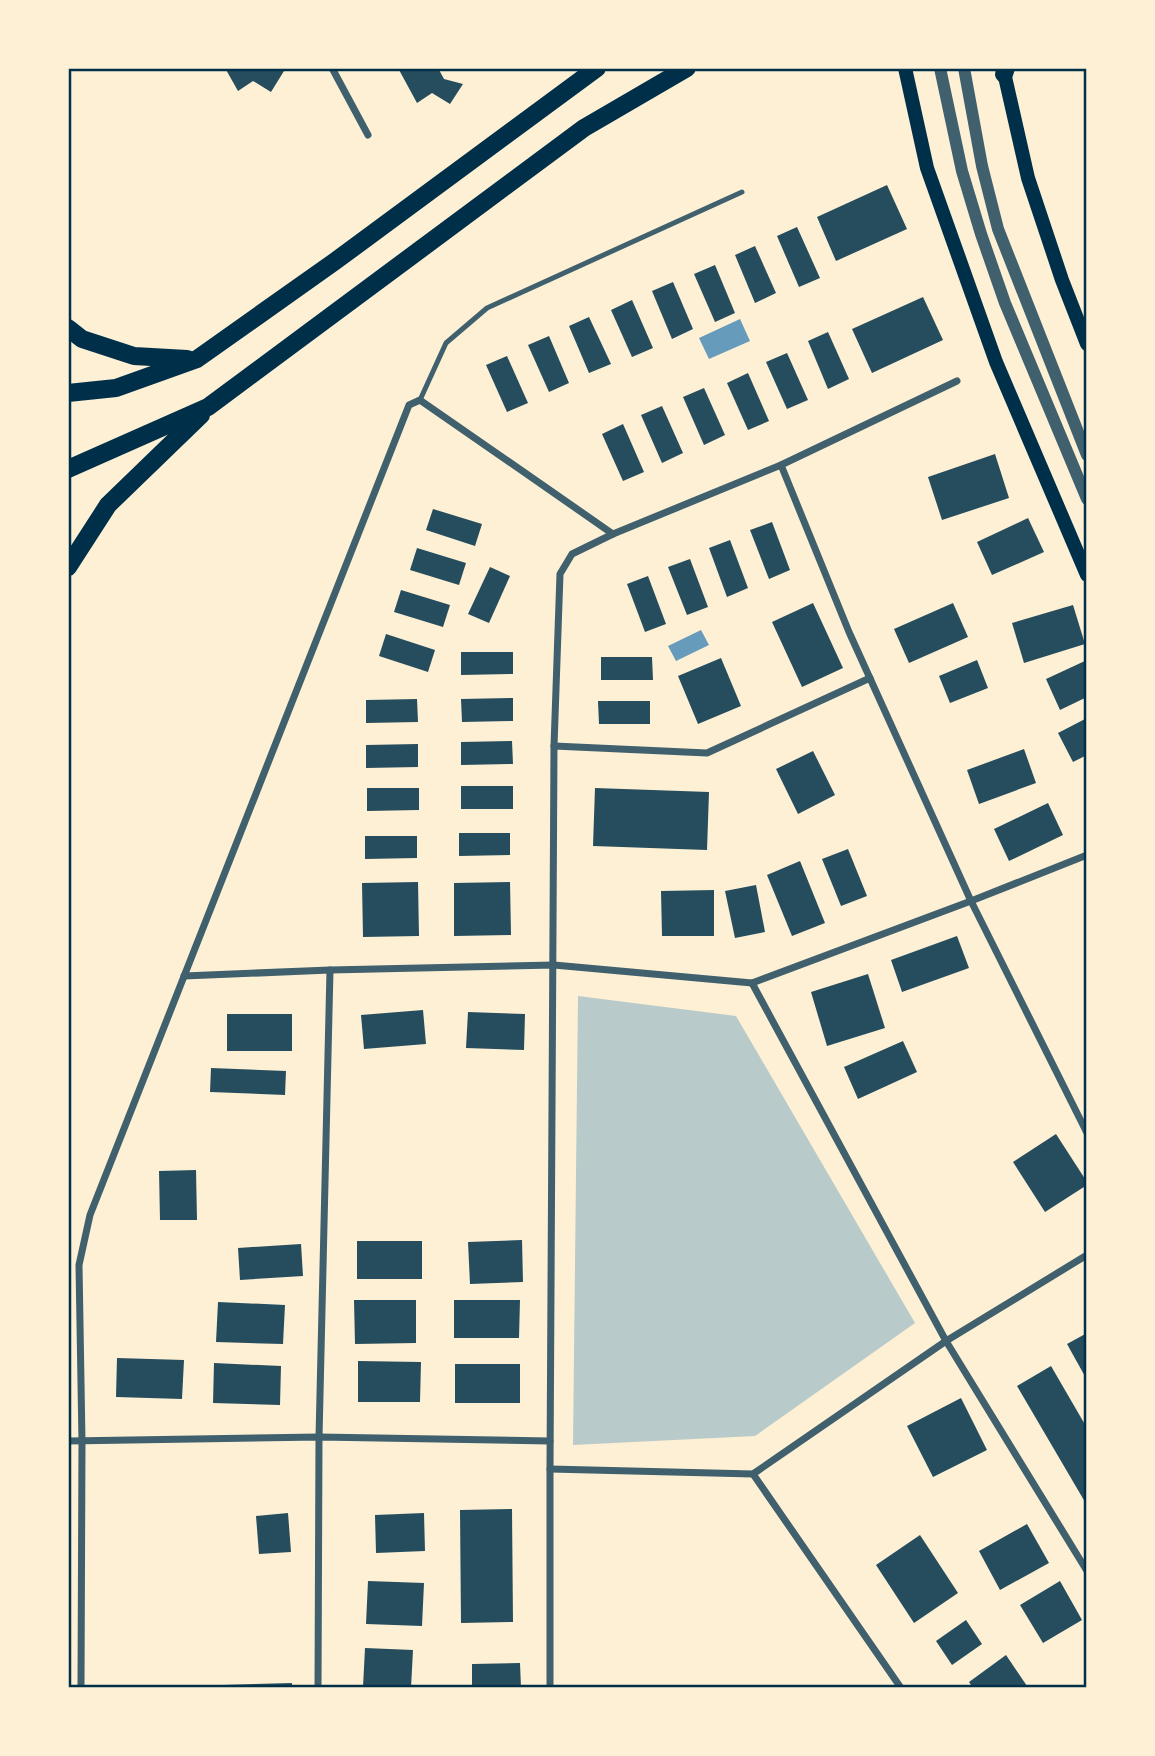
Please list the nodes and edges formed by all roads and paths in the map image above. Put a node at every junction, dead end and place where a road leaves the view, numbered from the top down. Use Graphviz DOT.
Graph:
graph roads {
  1 [pos="332,68"];
  2 [pos="597,68"];
  3 [pos="687,68"];
  4 [pos="905,68"];
  5 [pos="940,68"];
  6 [pos="964,68"];
  7 [pos="1004,70"];
  8 [pos="368,135"];
  9 [pos="742,192"];
  10 [pos="68,328"];
  11 [pos="1087,344"];
  12 [pos="197,359"];
  13 [pos="957,381"];
  14 [pos="68,393"];
  15 [pos="420,400"];
  16 [pos="208,407"];
  17 [pos="1087,455"];
  18 [pos="781,466"];
  19 [pos="68,469"];
  20 [pos="1087,499"];
  21 [pos="613,534"];
  22 [pos="68,567"];
  23 [pos="1087,575"];
  24 [pos="870,678"];
  25 [pos="554,746"];
  26 [pos="1087,855"];
  27 [pos="971,901"];
  28 [pos="554,965"];
  29 [pos="330,970"];
  30 [pos="184,976"];
  31 [pos="752,983"];
  32 [pos="1087,1133"];
  33 [pos="1087,1255"];
  34 [pos="946,1341"];
  35 [pos="319,1437"];
  36 [pos="68,1441"];
  37 [pos="82,1441"];
  38 [pos="550,1441"];
  39 [pos="550,1469"];
  40 [pos="753,1474"];
  41 [pos="1087,1571"];
  42 [pos="81,1688"];
  43 [pos="318,1688"];
  44 [pos="550,1688"];
  45 [pos="901,1688"];
  1 -- 8 [label="street"];
  2 -- 12 [label="main road"];
  3 -- 16 [label="main road"];
  4 -- 23 [label="main road"];
  5 -- 20 [label="street"];
  6 -- 17 [label="street"];
  7 -- 11 [label="main road"];
  9 -- 15 [label="lane"];
  10 -- 12 [label="main road"];
  12 -- 14 [label="main road"];
  13 -- 18 [label="street"];
  15 -- 21 [label="street"];
  15 -- 30 [label="street"];
  16 -- 19 [label="main road"];
  16 -- 22 [label="main road"];
  18 -- 21 [label="street"];
  18 -- 24 [label="street"];
  21 -- 25 [label="street"];
  24 -- 25 [label="street"];
  24 -- 27 [label="street"];
  25 -- 28 [label="street"];
  26 -- 27 [label="street"];
  27 -- 31 [label="street"];
  27 -- 32 [label="street"];
  28 -- 29 [label="street"];
  28 -- 31 [label="street"];
  28 -- 38 [label="street"];
  29 -- 30 [label="street"];
  29 -- 35 [label="street"];
  30 -- 37 [label="street"];
  31 -- 34 [label="street"];
  33 -- 34 [label="street"];
  34 -- 40 [label="street"];
  34 -- 41 [label="street"];
  35 -- 37 [label="street"];
  35 -- 38 [label="street"];
  35 -- 43 [label="street"];
  36 -- 37 [label="street"];
  37 -- 42 [label="street"];
  38 -- 39 [label="street"];
  39 -- 40 [label="street"];
  39 -- 44 [label="street"];
  40 -- 45 [label="street"];
}
